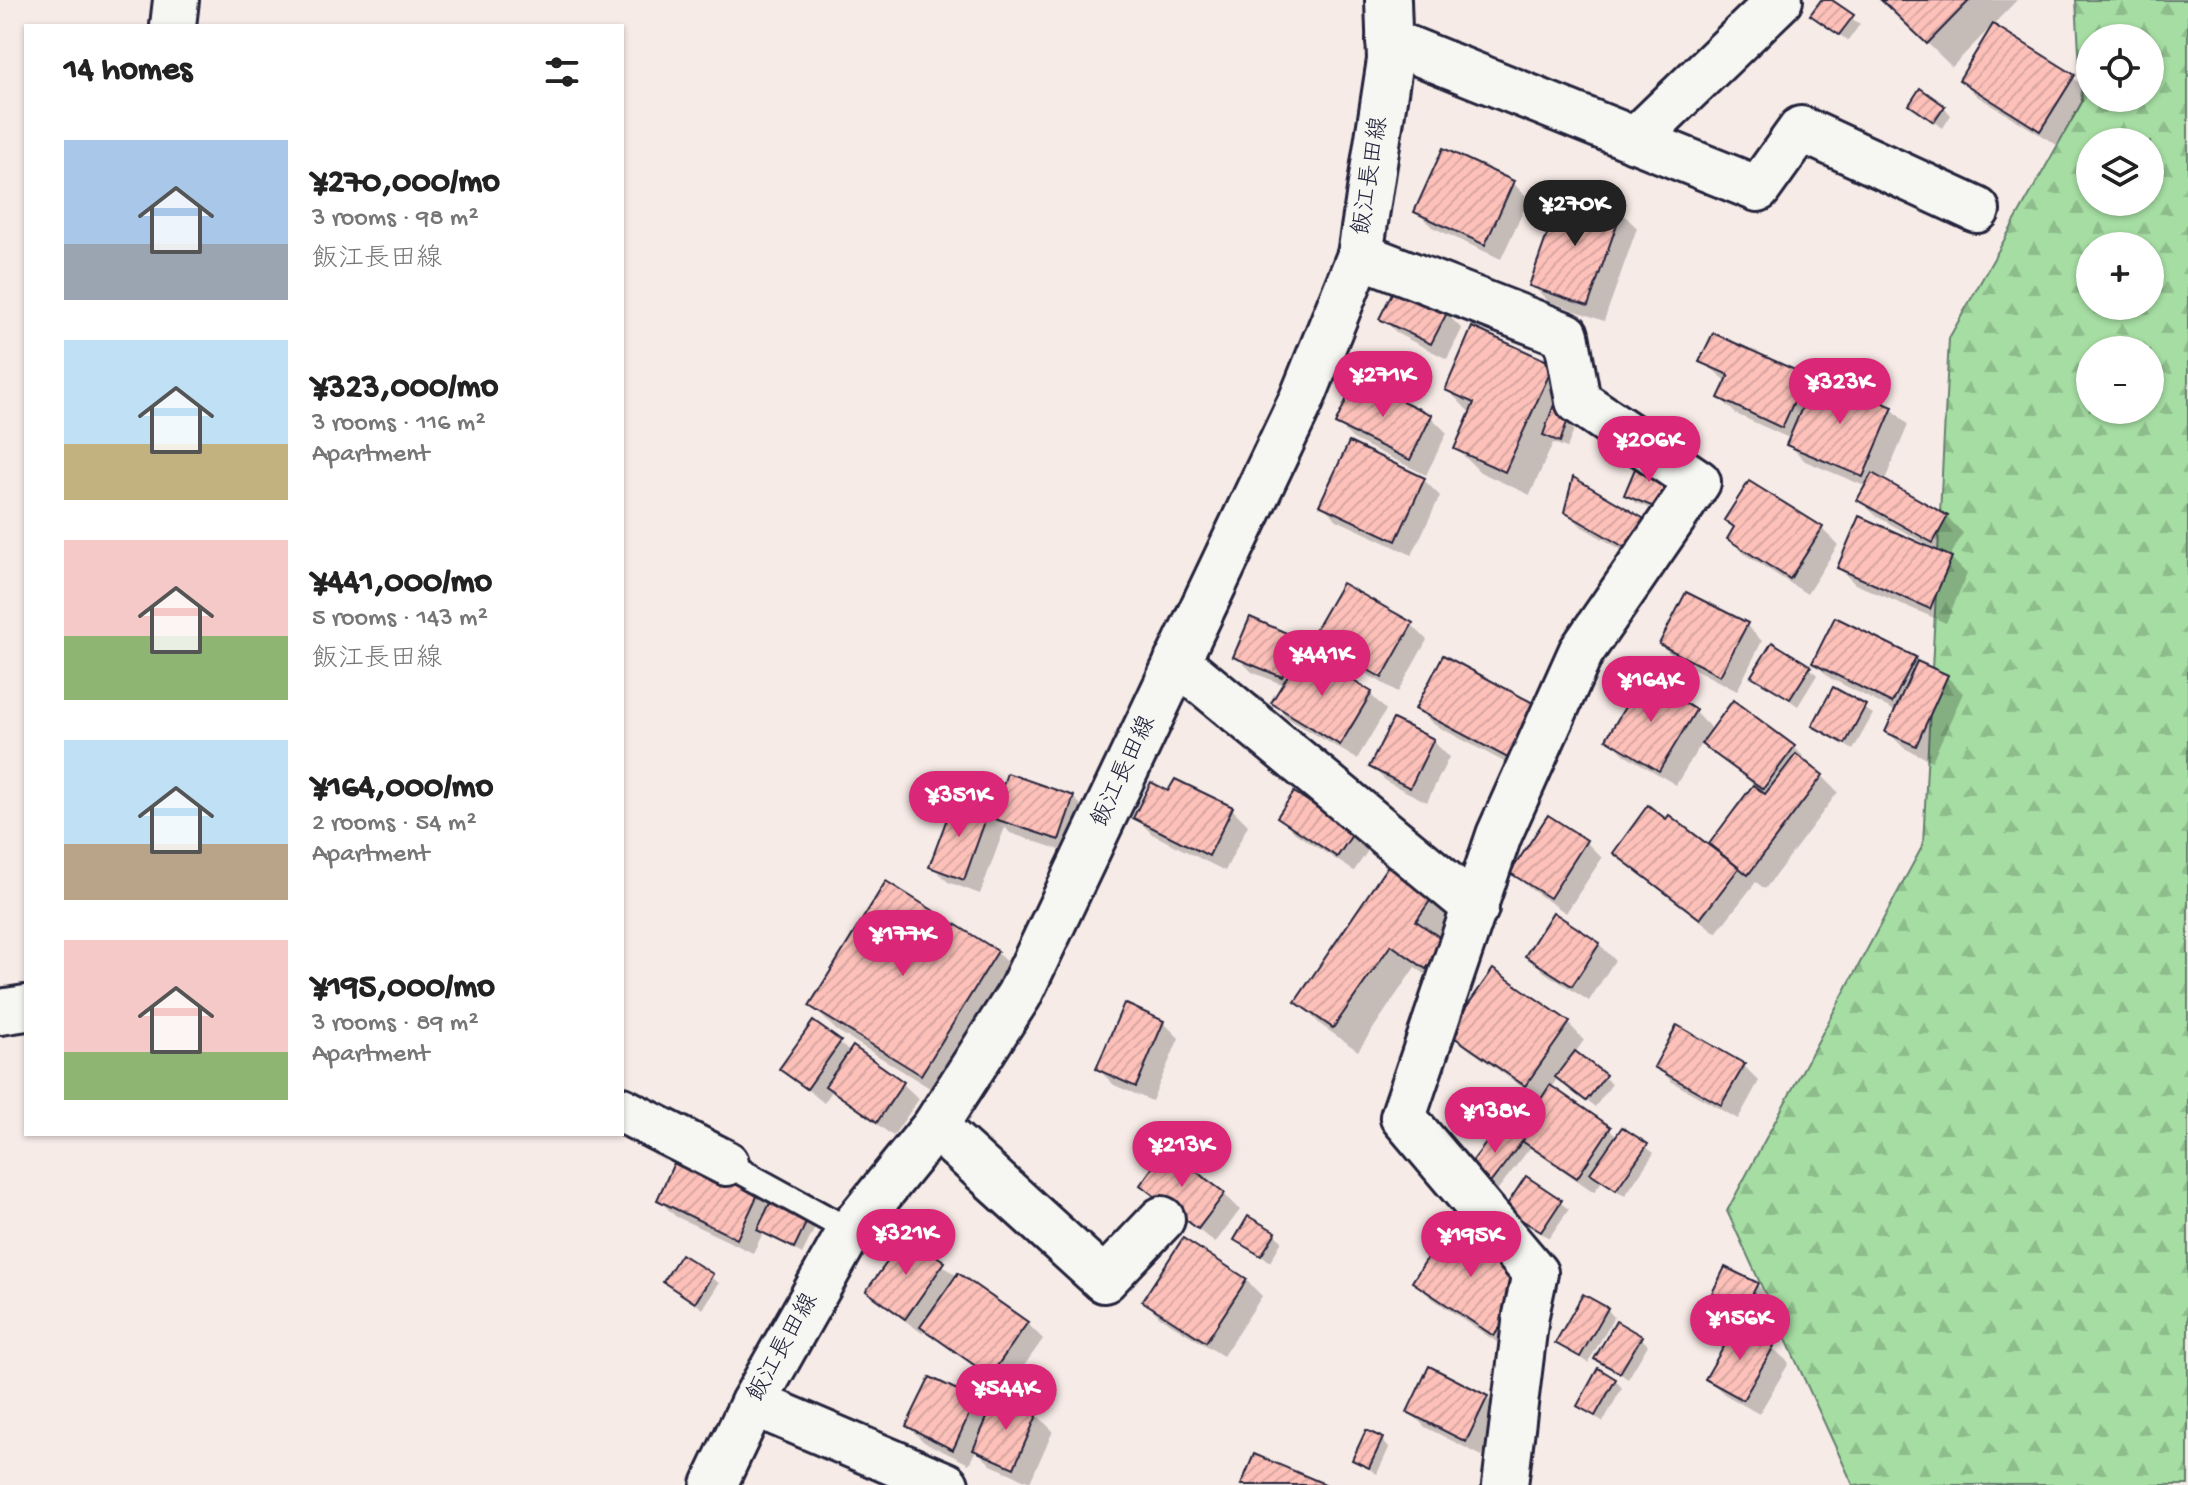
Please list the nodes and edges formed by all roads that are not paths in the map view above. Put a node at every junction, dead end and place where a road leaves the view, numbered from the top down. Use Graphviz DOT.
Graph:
graph roads {
  1 [pos="176,0"];
  2 [pos="1780,0"];
  3 [pos="1388,21"];
  4 [pos="173,24"];
  5 [pos="1635,140"];
  6 [pos="1977,210"];
  7 [pos="1360,255"];
  8 [pos="1177,661"];
  9 [pos="1476,908"];
  10 [pos="24,1008"];
  11 [pos="0,1012"];
  12 [pos="624,1111"];
  13 [pos="935,1126"];
  14 [pos="726,1163"];
  15 [pos="1162,1219"];
  16 [pos="850,1231"];
  17 [pos="753,1403"];
  18 [pos="714,1485"];
  19 [pos="946,1485"];
  20 [pos="1505,1485"];
  1 -- 4 [label="street"];
  2 -- 5 [label="street"];
  3 -- 5 [label="street"];
  3 -- 7 [label="street, 飯江長田線"];
  5 -- 6 [label="street"];
  7 -- 8 [label="street, 飯江長田線"];
  7 -- 9 [label="street"];
  8 -- 9 [label="street"];
  8 -- 13 [label="street, 飯江長田線"];
  9 -- 20 [label="street"];
  10 -- 11 [label="street"];
  12 -- 14 [label="street"];
  13 -- 15 [label="street"];
  13 -- 16 [label="street, 飯江長田線"];
  14 -- 16 [label="lane"];
  16 -- 17 [label="street, 飯江長田線"];
  17 -- 18 [label="street, 飯江長田線"];
  17 -- 19 [label="street"];
}
